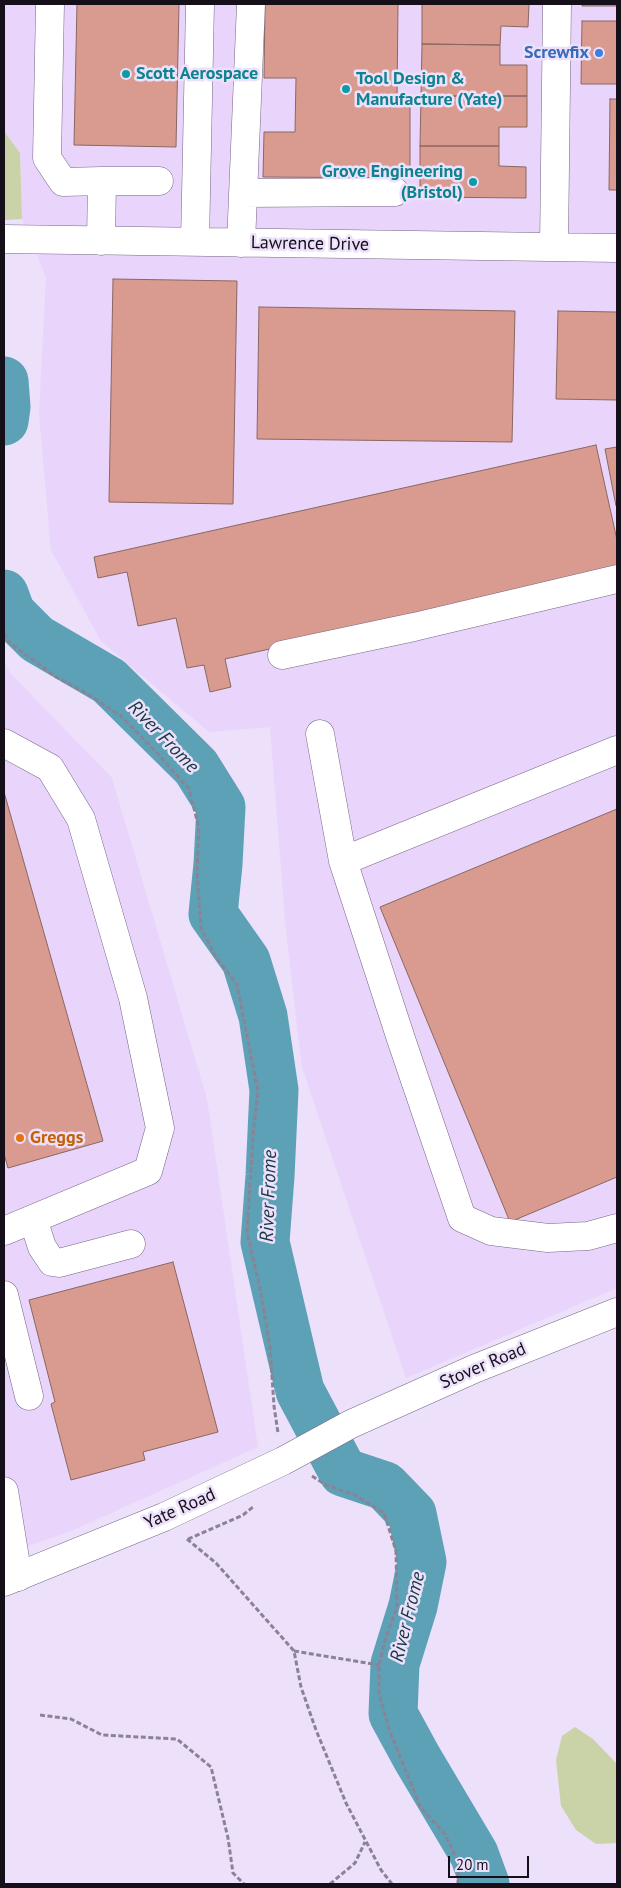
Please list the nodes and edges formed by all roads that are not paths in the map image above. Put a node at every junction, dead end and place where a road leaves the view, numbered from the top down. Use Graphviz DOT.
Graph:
graph roads {
  1 [pos="50,4"];
  2 [pos="200,4"];
  3 [pos="251,4"];
  4 [pos="557,4"];
  5 [pos="102,181"];
  6 [pos="160,181"];
  7 [pos="395,192"];
  8 [pos="243,193"];
  9 [pos="4,239"];
  10 [pos="101,241"];
  11 [pos="194,242"];
  12 [pos="241,243"];
  13 [pos="554,247"];
  14 [pos="617,248"];
  15 [pos="617,579"];
  16 [pos="282,654"];
  17 [pos="320,734"];
  18 [pos="4,743"];
  19 [pos="617,750"];
  20 [pos="343,861"];
  21 [pos="33,1220"];
  22 [pos="617,1228"];
  23 [pos="4,1231"];
  24 [pos="132,1244"];
  25 [pos="4,1295"];
  26 [pos="617,1312"];
  27 [pos="29,1396"];
  28 [pos="350,1424"];
  29 [pos="4,1491"];
  30 [pos="11,1580"];
  1 -- 5 [label="street"];
  2 -- 11 [label="street"];
  3 -- 8 [label="street"];
  4 -- 13 [label="street"];
  5 -- 6 [label="street"];
  5 -- 10 [label="street"];
  7 -- 8 [label="street"];
  8 -- 12 [label="street"];
  9 -- 10 [label="street, Lawrence Drive"];
  10 -- 11 [label="street, Lawrence Drive"];
  11 -- 12 [label="street, Lawrence Drive"];
  12 -- 13 [label="street, Lawrence Drive"];
  13 -- 14 [label="street, Lawrence Drive"];
  15 -- 16 [label="street"];
  17 -- 20 [label="street"];
  18 -- 21 [label="street"];
  19 -- 20 [label="street"];
  20 -- 22 [label="street"];
  21 -- 23 [label="street"];
  21 -- 24 [label="street"];
  25 -- 27 [label="street"];
  26 -- 28 [label="street, Stover Road"];
  28 -- 30 [label="street, Yate Road"];
  29 -- 30 [label="street"];
}
